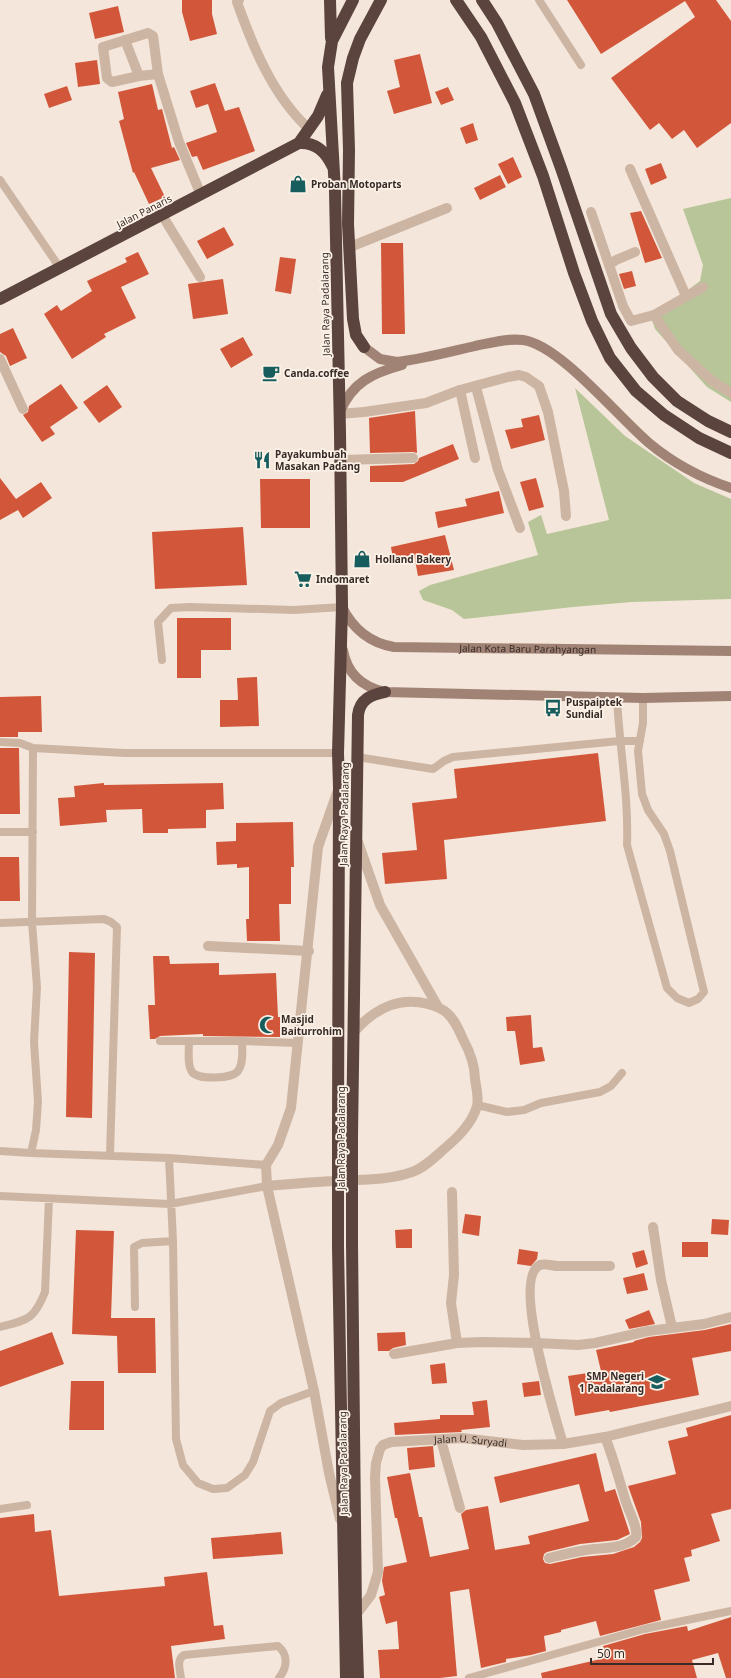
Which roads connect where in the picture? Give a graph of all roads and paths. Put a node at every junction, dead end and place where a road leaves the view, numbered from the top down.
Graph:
1 (239, 0) edge
2 (330, 0) edge
3 (353, 0) edge
4 (381, 0) edge
5 (456, 0) edge
6 (482, 0) edge
7 (539, 0) edge
8 (126, 40) junction
9 (332, 41) junction
10 (581, 65) dead end
11 (158, 74) junction
12 (138, 76) junction
13 (328, 91) junction
14 (309, 129) junction
15 (299, 143) junction
16 (630, 169) dead end
17 (334, 172) junction
18 (0, 180) edge
19 (201, 195) junction
20 (447, 208) dead end
21 (591, 212) dead end
22 (162, 215) junction
23 (350, 246) junction
24 (635, 252) dead end
25 (609, 265) junction
26 (60, 268) junction
27 (200, 278) dead end
28 (703, 287) dead end
29 (2, 296) edge
30 (686, 296) junction
31 (654, 315) junction
32 (364, 347) joint
33 (454, 350) junction
34 (0, 359) edge
35 (476, 387) junction
36 (460, 390) junction
37 (731, 393) edge
38 (23, 410) dead end
39 (339, 414) junction
40 (731, 432) edge
41 (731, 452) edge
42 (413, 458) dead end
43 (475, 458) dead end
44 (340, 460) junction
45 (731, 488) edge
46 (566, 516) dead end
47 (520, 528) dead end
48 (342, 607) junction
49 (342, 638) junction
50 (731, 650) edge
51 (162, 660) dead end
52 (386, 692) junction
53 (731, 696) edge
54 (617, 697) junction
55 (643, 698) junction
56 (619, 741) junction
57 (640, 741) junction
58 (0, 742) edge
59 (33, 748) junction
60 (338, 753) junction
61 (357, 757) junction
62 (339, 787) junction
63 (0, 832) edge
64 (33, 832) junction
65 (356, 836) junction
66 (32, 922) junction
67 (0, 923) edge
68 (208, 946) dead end
69 (308, 951) junction
70 (438, 1006) junction
71 (354, 1032) junction
72 (242, 1040) junction
73 (160, 1041) dead end
74 (189, 1042) junction
75 (298, 1043) junction
76 (622, 1073) dead end
77 (477, 1106) junction
78 (0, 1151) edge
79 (31, 1153) junction
80 (110, 1155) junction
81 (169, 1158) junction
82 (266, 1165) junction
83 (267, 1186) junction
84 (452, 1192) dead end
85 (0, 1196) edge
86 (49, 1199) junction
87 (170, 1204) junction
88 (653, 1227) dead end
89 (173, 1241) junction
90 (610, 1266) dead end
91 (135, 1307) dead end
92 (731, 1317) edge
93 (0, 1327) edge
94 (672, 1327) junction
95 (456, 1343) junction
96 (536, 1343) junction
97 (394, 1354) dead end
98 (314, 1391) junction
99 (731, 1406) edge
100 (605, 1437) junction
101 (441, 1440) junction
102 (564, 1444) junction
103 (27, 1505) dead end
104 (460, 1508) dead end
105 (0, 1509) edge
106 (342, 1531) junction
107 (549, 1558) dead end
108 (731, 1611) edge
109 (356, 1615) junction
110 (181, 1678) edge
111 (279, 1678) edge
112 (346, 1678) edge
113 (358, 1678) edge
114 (469, 1678) edge

1 - 14 street
2 - 9 highway
3 - 9 highway, Jalan Raya Padalarang
4 - 23 highway
5 - 41 highway
6 - 40 highway
7 - 10 lane
8 - 11 street
8 - 12 street
8 - 12 street
9 - 13 highway, Jalan Raya Padalarang
11 - 12 street
11 - 19 street
13 - 14 highway, Jalan Panaris
13 - 17 highway, Jalan Raya Padalarang
14 - 15 highway, Jalan Panaris
15 - 17 highway
15 - 19 highway, Jalan Panaris
16 - 30 street
17 - 39 highway, Jalan Raya Padalarang
18 - 26 lane
19 - 22 highway, Jalan Panaris
20 - 23 street
21 - 25 street
22 - 26 highway, Jalan Panaris
22 - 27 street
23 - 32 highway
24 - 25 street
25 - 31 street
26 - 29 highway, Jalan Panaris
28 - 30 street
30 - 31 street
31 - 37 street
32 - 33 main road
33 - 39 main road
33 - 45 main road
34 - 38 street
35 - 36 street
35 - 46 street
35 - 47 street
36 - 39 street
36 - 43 street
39 - 44 highway, Jalan Raya Padalarang
42 - 44 street
44 - 48 highway, Jalan Raya Padalarang
48 - 49 highway, Jalan Raya Padalarang
48 - 50 main road, Jalan Kota Baru Parahyangan
48 - 51 lane
49 - 52 main road, Jalan Raya Padalarang
49 - 60 highway, Jalan Raya Padalarang
52 - 54 main road
52 - 61 highway, Jalan Raya Padalarang
53 - 55 main road
54 - 55 main road
54 - 56 lane
55 - 57 lane
56 - 57 lane
56 - 57 lane
56 - 61 lane
58 - 59 lane
59 - 60 lane
59 - 64 lane
60 - 62 highway, Jalan Raya Padalarang
61 - 65 highway, Jalan Raya Padalarang
62 - 69 street
62 - 106 highway, Jalan Raya Padalarang, bridge
63 - 64 lane
64 - 66 lane
65 - 70 street
65 - 71 highway, Jalan Raya Padalarang
66 - 67 lane
66 - 79 lane
66 - 80 lane
68 - 69 street
69 - 75 street
70 - 71 street
70 - 77 street
71 - 109 highway, Jalan Raya Padalarang, bridge
72 - 74 lane
72 - 74 lane
72 - 75 lane
73 - 74 lane
75 - 82 street
76 - 77 lane
77 - 83 street
78 - 79 lane
79 - 80 lane
80 - 81 lane
81 - 82 lane
81 - 87 lane
82 - 83 street
83 - 87 lane
83 - 98 street
84 - 95 street
85 - 86 lane
86 - 87 lane
86 - 93 lane
87 - 89 lane
88 - 94 street
89 - 91 lane
89 - 98 lane
90 - 96 street
92 - 94 street
94 - 96 street
95 - 96 street
95 - 97 street
96 - 102 street
98 - 106 street
99 - 100 street, Jalan U. Suryadi
100 - 102 street, Jalan U. Suryadi
100 - 107 street
101 - 102 street, Jalan U. Suryadi
101 - 104 street
101 - 109 street, Jalan U. Suryadi
103 - 105 lane
106 - 112 highway, Jalan Raya Padalarang
108 - 114 lane
109 - 113 highway, Jalan Raya Padalarang
110 - 111 lane

